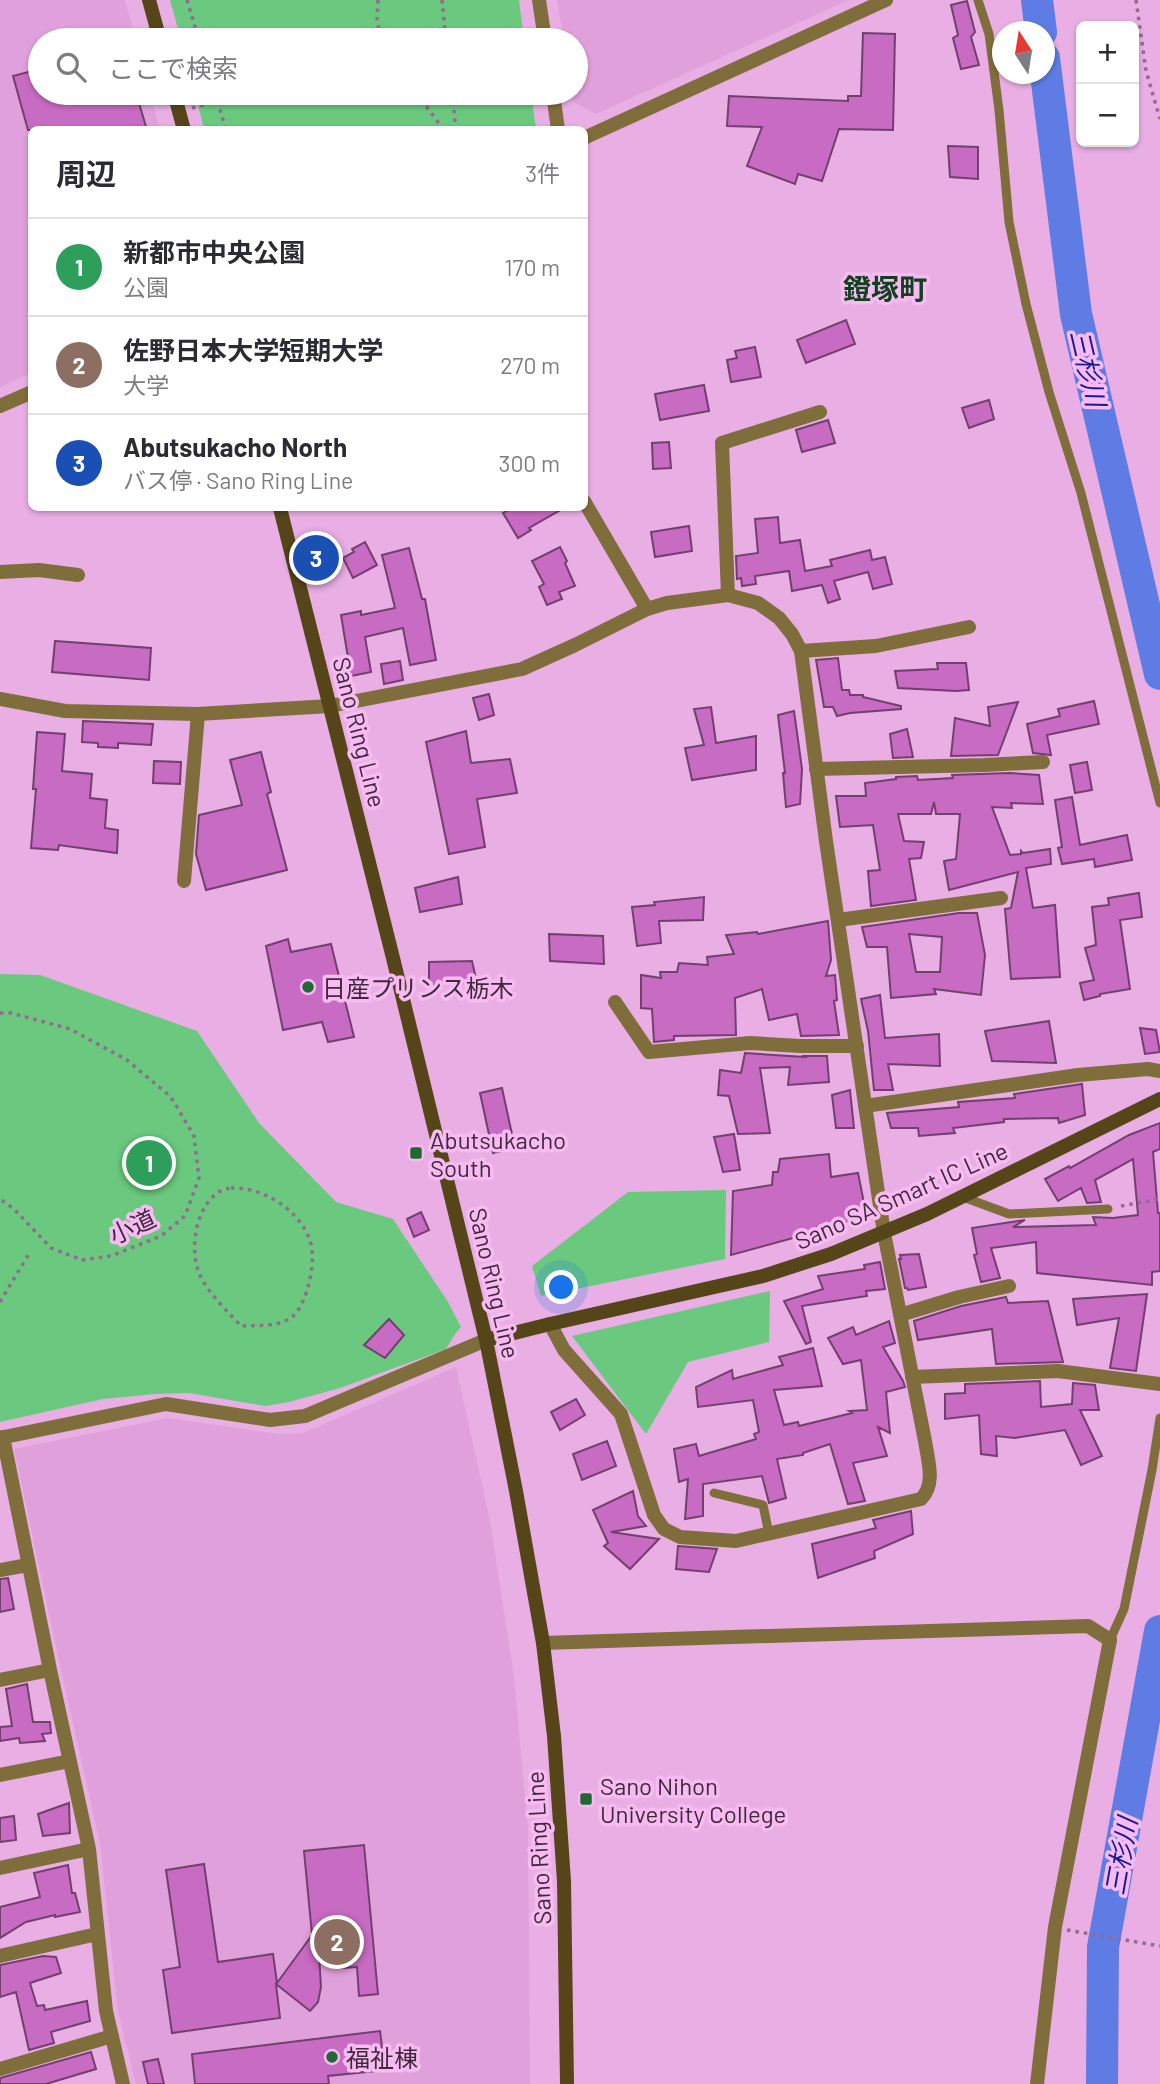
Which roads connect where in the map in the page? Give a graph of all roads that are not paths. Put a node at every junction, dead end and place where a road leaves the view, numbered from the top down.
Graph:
1 (149, 0) edge
2 (539, 0) edge
3 (886, 0) edge
4 (978, 0) edge
5 (157, 28) edge
6 (543, 28) edge
7 (178, 105) edge
8 (555, 105) edge
9 (183, 126) edge
10 (557, 126) edge
11 (588, 136) edge
12 (28, 393) edge
13 (0, 406) edge
14 (820, 412) dead end
15 (588, 508) edge
16 (281, 511) edge
17 (0, 572) edge
18 (78, 575) dead end
19 (728, 595) junction
20 (647, 609) junction
21 (969, 627) dead end
22 (801, 651) junction
23 (0, 699) edge
24 (330, 706) junction
25 (198, 714) junction
26 (1043, 762) dead end
27 (816, 769) junction
28 (1160, 803) edge
29 (184, 881) dead end
30 (1001, 898) dead end
31 (838, 920) junction
32 (615, 1002) dead end
33 (857, 1046) junction
34 (1160, 1071) edge
35 (1160, 1099) edge
36 (865, 1106) junction
37 (963, 1197) junction
38 (1108, 1209) road end
39 (884, 1233) junction
40 (1009, 1286) dead end
41 (900, 1315) junction
42 (550, 1324) junction
43 (486, 1340) junction
44 (912, 1377) junction
45 (1160, 1384) edge
46 (1160, 1418) edge
47 (1, 1438) edge
48 (714, 1493) dead end
49 (769, 1534) junction
50 (28, 1565) junction
51 (0, 1570) edge
52 (1110, 1640) junction
53 (542, 1643) junction
54 (50, 1670) junction
55 (0, 1680) edge
56 (70, 1761) junction
57 (0, 1775) edge
58 (89, 1849) junction
59 (0, 1868) edge
60 (97, 1934) junction
61 (0, 1956) edge
62 (112, 2036) junction
63 (0, 2069) edge
64 (123, 2084) edge
65 (567, 2084) edge
66 (1037, 2084) edge

1 - 5 main road
2 - 6 street
3 - 11 street
4 - 28 lane
7 - 9 main road
8 - 10 street
12 - 13 street
14 - 19 street
15 - 20 street
16 - 24 main road, Sano Ring Line
17 - 18 street
19 - 20 street
19 - 22 street
20 - 24 street
21 - 22 street
22 - 27 street
23 - 25 street
24 - 25 street
24 - 43 main road, Sano Ring Line
25 - 29 street
26 - 27 street
27 - 31 street
30 - 31 street
31 - 33 street
32 - 33 street
33 - 36 street
34 - 36 street
35 - 37 main road, Sano SA Smart IC Line
36 - 39 street
37 - 38 lane
37 - 39 main road, Sano SA Smart IC Line
39 - 41 street
39 - 42 main road, Sano SA Smart IC Line
40 - 41 street
41 - 44 street
42 - 43 main road, Sano SA Smart IC Line
42 - 49 street
43 - 47 street
43 - 53 main road, Sano Ring Line
44 - 45 street
44 - 49 street
46 - 52 lane
47 - 50 street
48 - 49 lane
50 - 51 street
50 - 54 street
52 - 53 street
52 - 66 street
53 - 65 main road, Sano Ring Line
54 - 55 street
54 - 56 street
56 - 57 street
56 - 58 street
58 - 59 street
58 - 60 street
60 - 61 street
60 - 62 street
62 - 63 street
62 - 64 street

